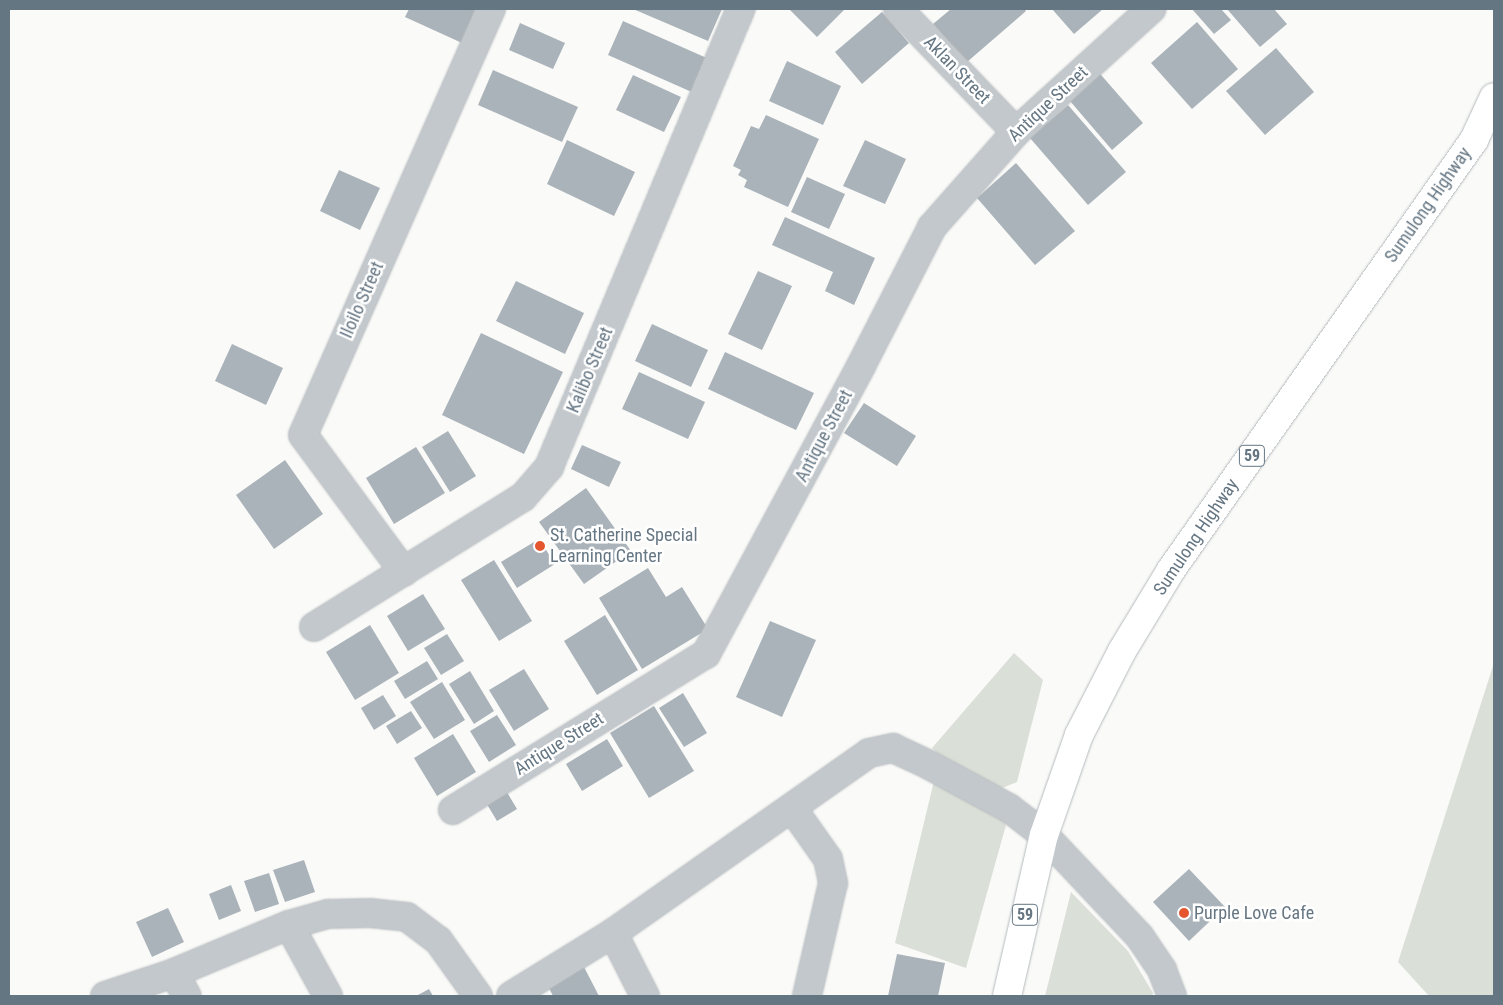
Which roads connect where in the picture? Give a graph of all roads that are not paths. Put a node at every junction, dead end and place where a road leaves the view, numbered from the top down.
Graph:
1 (491, 9) edge
2 (741, 9) edge
3 (898, 9) edge
4 (1151, 9) edge
5 (1494, 97) edge
6 (1016, 132) junction
7 (404, 572) junction
8 (314, 627) dead end
9 (792, 808) junction
10 (453, 810) dead end
11 (1044, 835) junction
12 (289, 925) junction
13 (613, 933) junction
14 (181, 985) edge
15 (105, 996) edge
16 (328, 996) edge
17 (478, 996) edge
18 (511, 996) edge
19 (645, 996) edge
20 (807, 996) edge
21 (1006, 996) edge
22 (1172, 996) edge

1 - 7 street, Iloilo Street
2 - 7 street, Kalibo Street
3 - 6 street, Aklan Street
4 - 6 street, Antique Street
5 - 11 main road, Sumulong Highway / 59
6 - 10 street, Antique Street
7 - 8 street, Kalibo Street
9 - 11 street
9 - 13 street
9 - 20 street
11 - 21 main road, Sumulong Highway / 59
11 - 22 street
12 - 14 street
12 - 16 street
12 - 17 street
13 - 18 street
13 - 19 street
14 - 15 street

